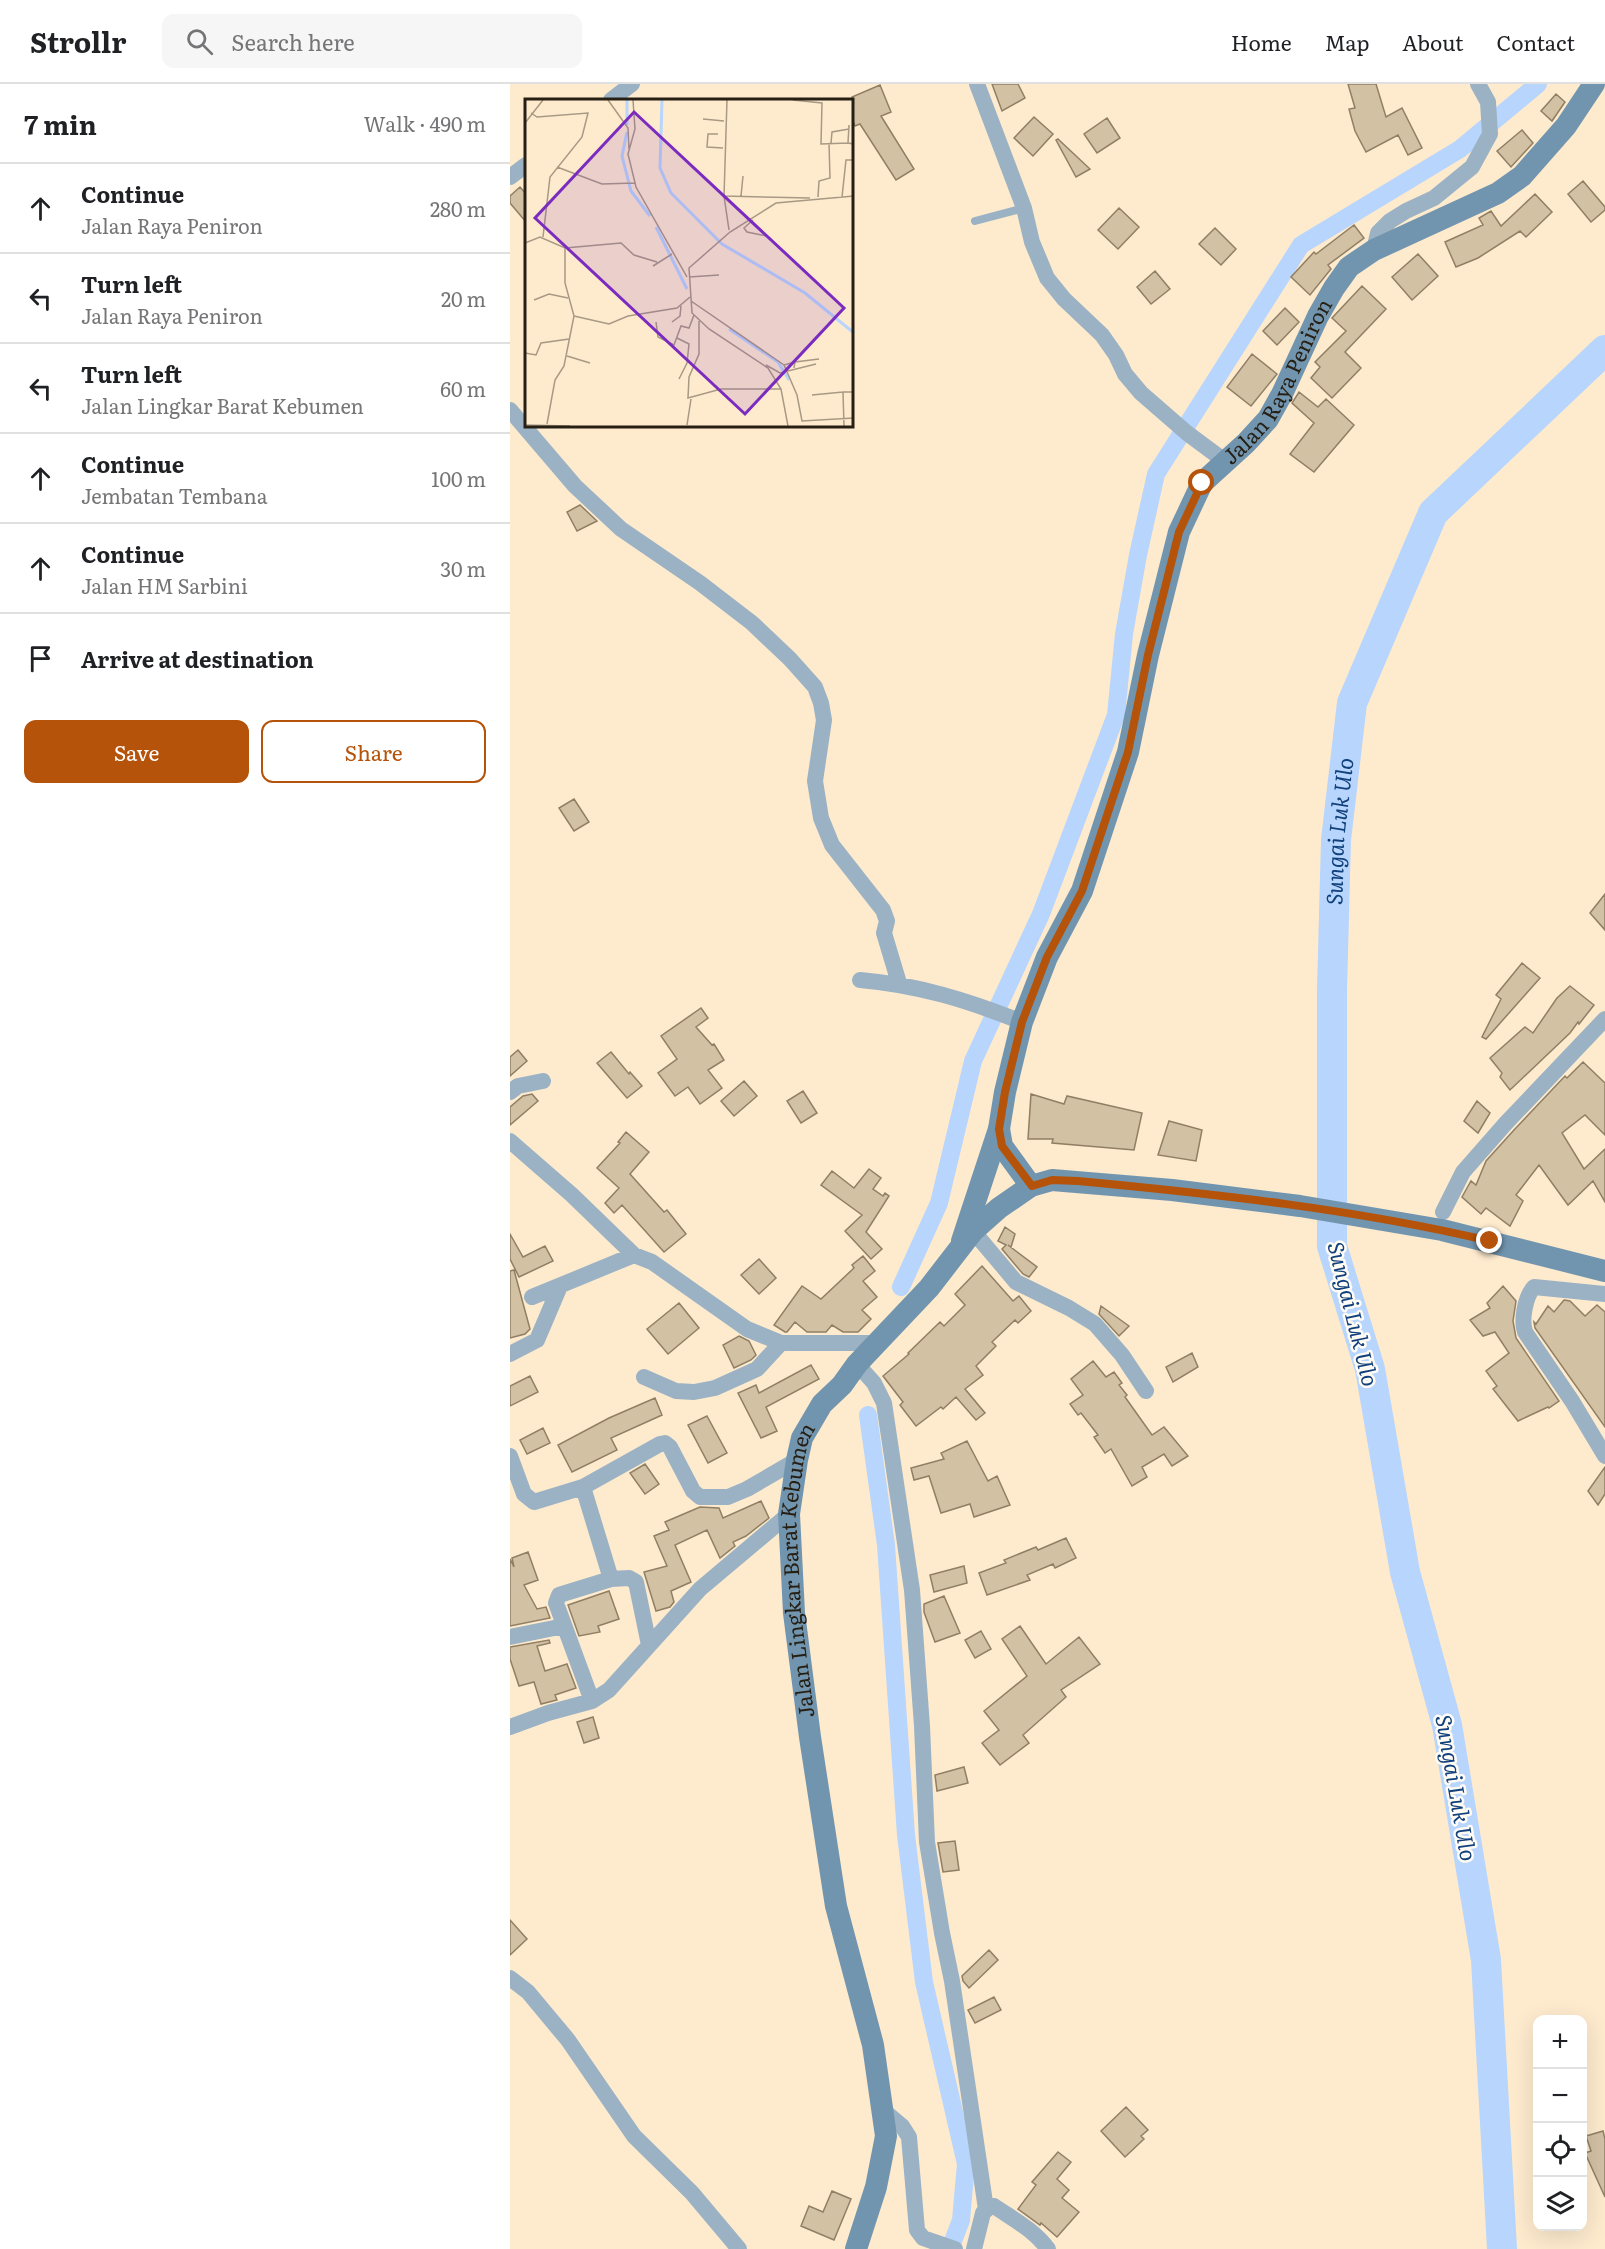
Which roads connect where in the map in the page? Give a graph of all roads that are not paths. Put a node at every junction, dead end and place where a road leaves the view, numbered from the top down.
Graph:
1 (632, 84) edge
2 (977, 84) edge
3 (1478, 84) edge
4 (1594, 84) edge
5 (612, 99) edge
6 (525, 166) edge
7 (510, 177) edge
8 (1024, 207) junction
9 (975, 220) dead end
10 (1374, 250) junction
11 (510, 410) edge
12 (525, 428) edge
13 (525, 428) edge
14 (1226, 462) junction
15 (860, 980) dead end
16 (899, 983) junction
17 (1605, 1019) edge
18 (1022, 1022) junction
19 (543, 1081) dead end
20 (510, 1092) edge
21 (999, 1129) junction
22 (510, 1141) edge
23 (1032, 1186) junction
24 (1443, 1212) dead end
25 (973, 1232) junction
26 (957, 1254) junction
27 (634, 1255) junction
28 (1605, 1271) edge
29 (560, 1286) junction
30 (1605, 1294) edge
31 (532, 1297) dead end
32 (781, 1343) junction
33 (877, 1343) junction
34 (510, 1354) edge
35 (857, 1364) junction
36 (644, 1377) dead end
37 (1146, 1392) dead end
38 (510, 1456) edge
39 (1605, 1456) edge
40 (797, 1460) junction
41 (582, 1487) junction
42 (789, 1514) junction
43 (610, 1579) junction
44 (564, 1626) junction
45 (510, 1637) edge
46 (649, 1645) junction
47 (592, 1701) junction
48 (510, 1727) edge
49 (510, 1978) edge
50 (883, 2110) junction
51 (986, 2209) junction
52 (739, 2249) edge
53 (856, 2249) edge
54 (955, 2249) edge
55 (974, 2249) edge
56 (1048, 2249) edge

1 - 5 street
2 - 8 street
3 - 10 street
4 - 10 main road, Jalan Raya Peniron
6 - 7 street
8 - 9 lane
8 - 14 street
10 - 14 main road, Jalan Raya Peniron
11 - 12 street
13 - 16 street
14 - 18 main road, Jalan Raya Peniron
15 - 16 street
16 - 18 street
17 - 24 street
18 - 21 main road, Jalan Raya Peniron
19 - 20 street
21 - 23 main road
21 - 26 main road, Jalan Raya Peniron
22 - 27 street
23 - 25 main road, Jalan Lingkar Barat Kebumen
23 - 28 main road, Jalan Lingkar Barat Kebumen
25 - 26 main road, Jalan Lingkar Barat Kebumen
25 - 37 street
26 - 33 main road, Jalan Lingkar Barat Kebumen
27 - 29 street
27 - 32 street
29 - 31 street
29 - 34 street
30 - 39 street
32 - 33 street
32 - 36 street
33 - 35 main road, Jalan Lingkar Barat Kebumen
35 - 40 main road, Jalan Lingkar Barat Kebumen
35 - 51 street
38 - 41 street
40 - 41 street
40 - 42 main road, Jalan Lingkar Barat Kebumen
41 - 43 street
42 - 46 street
42 - 50 main road, Jalan Lingkar Barat Kebumen
43 - 44 street
43 - 46 street
44 - 45 street
44 - 47 street
46 - 47 street
47 - 48 street
49 - 52 street
50 - 53 main road, Jalan Lingkar Barat Kebumen
50 - 54 street
51 - 55 street
51 - 56 street

